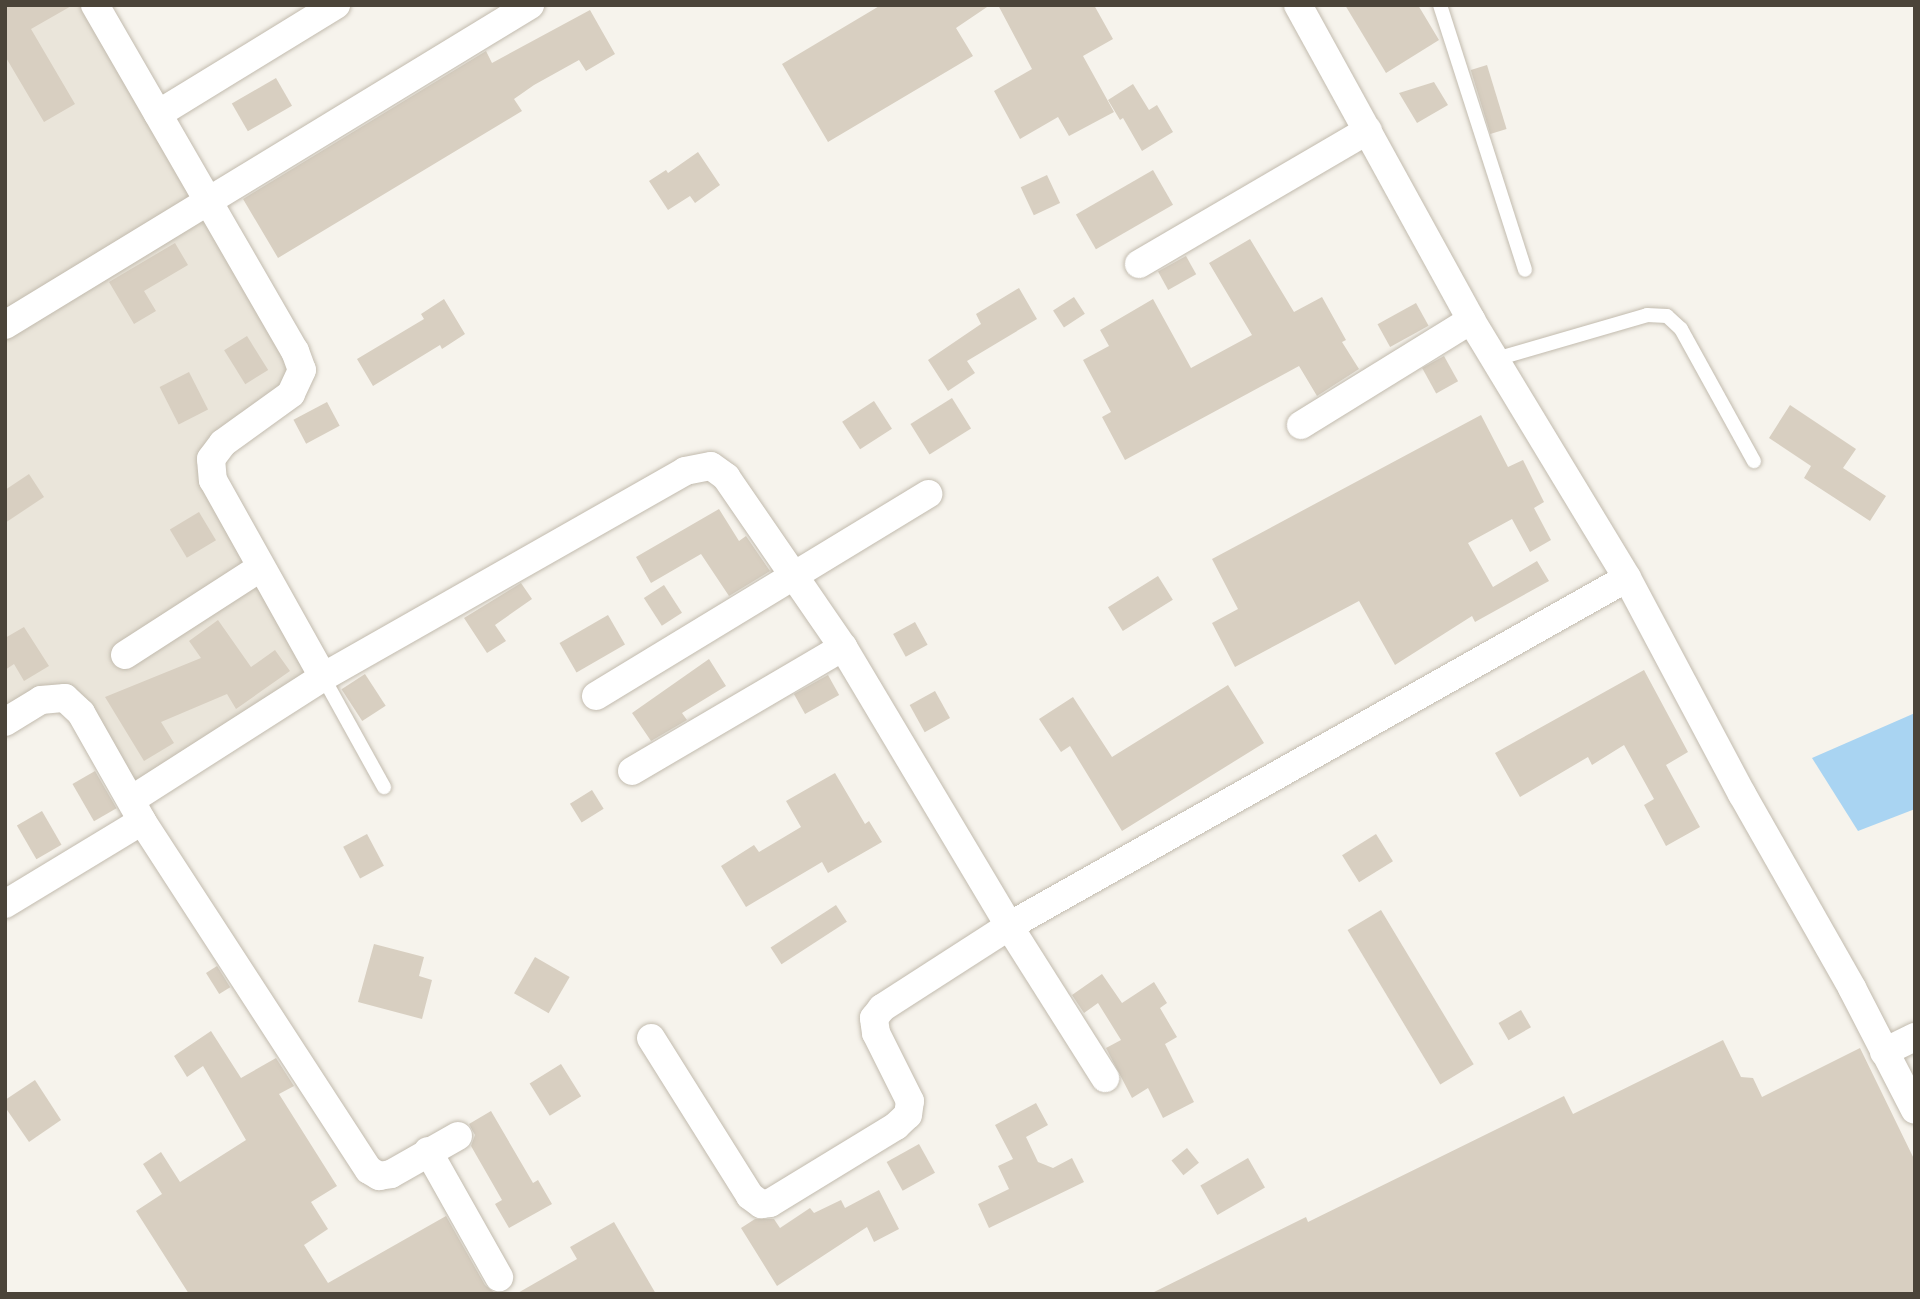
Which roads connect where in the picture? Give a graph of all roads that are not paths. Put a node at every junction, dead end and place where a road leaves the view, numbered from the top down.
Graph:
1 (95, 5) edge
2 (336, 5) edge
3 (530, 5) edge
4 (1298, 5) edge
5 (1440, 5) edge
6 (158, 114) junction
7 (1368, 130) junction
8 (208, 199) junction
9 (1139, 264) dead end
10 (1525, 270) dead end
11 (1471, 320) junction
12 (5, 325) edge
13 (1496, 359) junction
14 (1301, 425) dead end
15 (1755, 461) dead end
16 (929, 494) dead end
17 (260, 568) junction
18 (794, 574) junction
19 (1627, 578) junction
20 (843, 647) junction
21 (125, 654) dead end
22 (323, 677) junction
23 (596, 696) dead end
24 (5, 722) edge
25 (632, 771) dead end
26 (384, 787) dead end
27 (137, 810) junction
28 (5, 904) edge
29 (1009, 926) junction
30 (1915, 1037) edge
31 (651, 1038) dead end
32 (1884, 1052) junction
33 (1105, 1078) dead end
34 (1915, 1110) edge
35 (458, 1136) dead end
36 (428, 1151) junction
37 (499, 1277) dead end

1 - 6 street
2 - 6 street
3 - 8 street
4 - 7 street
5 - 10 lane
6 - 8 street
7 - 9 street
7 - 11 street
8 - 12 street
8 - 17 street
11 - 13 street
11 - 14 street
13 - 15 lane
13 - 19 street
16 - 18 street
17 - 21 street
17 - 22 street
18 - 20 street
18 - 22 street
18 - 23 street
19 - 29 street
19 - 32 street
20 - 25 street
20 - 29 street
22 - 26 lane
22 - 27 street
24 - 27 street
27 - 28 street
27 - 36 street
29 - 31 street
29 - 33 street
30 - 32 street
32 - 34 street
35 - 36 street
36 - 37 street

